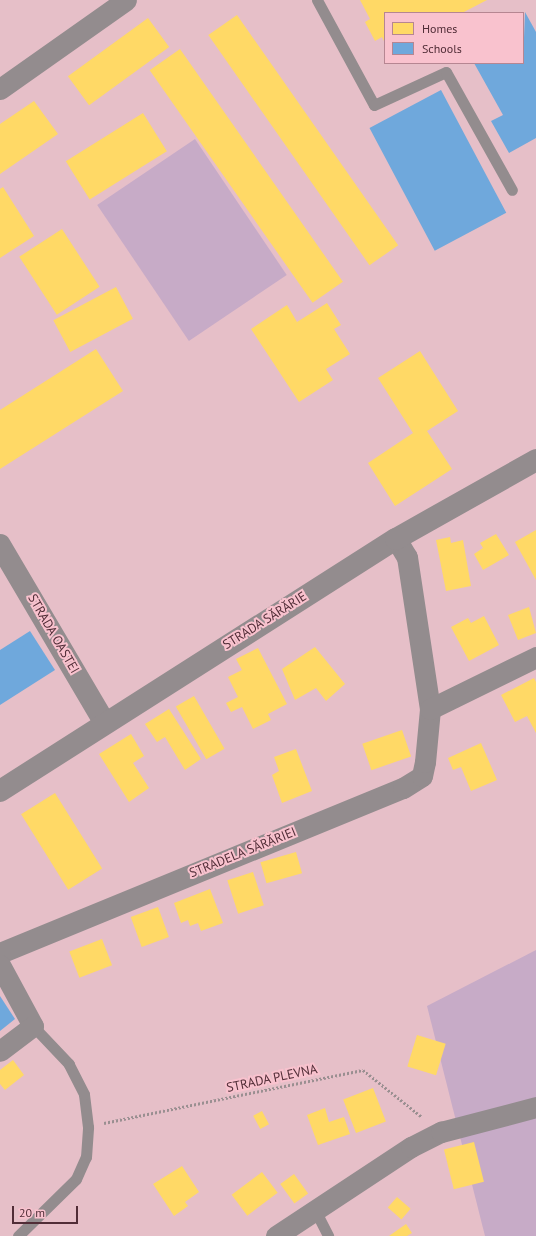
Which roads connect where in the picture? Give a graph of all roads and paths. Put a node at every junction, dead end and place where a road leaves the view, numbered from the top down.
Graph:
1 (126, 0) edge
2 (317, 0) edge
3 (0, 89) edge
4 (512, 190) dead end
5 (536, 460) edge
6 (396, 539) junction
7 (0, 545) edge
8 (536, 657) edge
9 (430, 709) junction
10 (105, 723) junction
11 (0, 791) edge
12 (0, 953) edge
13 (0, 965) edge
14 (33, 1026) junction
15 (0, 1051) edge
16 (536, 1107) edge
17 (88, 1126) junction
18 (441, 1132) junction
19 (315, 1210) junction
20 (18, 1236) edge
21 (276, 1236) edge
22 (328, 1236) edge

1 - 3 street
2 - 4 lane
5 - 6 street, STRADA SĂRĂRIE
6 - 9 street, STRADELA SĂRĂRIEI
6 - 10 street, STRADA SĂRĂRIE
7 - 10 street, STRADA OASTEI
8 - 9 street
9 - 12 street, STRADELA SĂRĂRIEI
10 - 11 street, STRADA SĂRĂRIE
13 - 14 street
14 - 15 street
14 - 17 lane
16 - 18 street
17 - 18 path, STRADA PLEVNA
17 - 20 lane
18 - 19 street
19 - 21 street
19 - 22 lane

